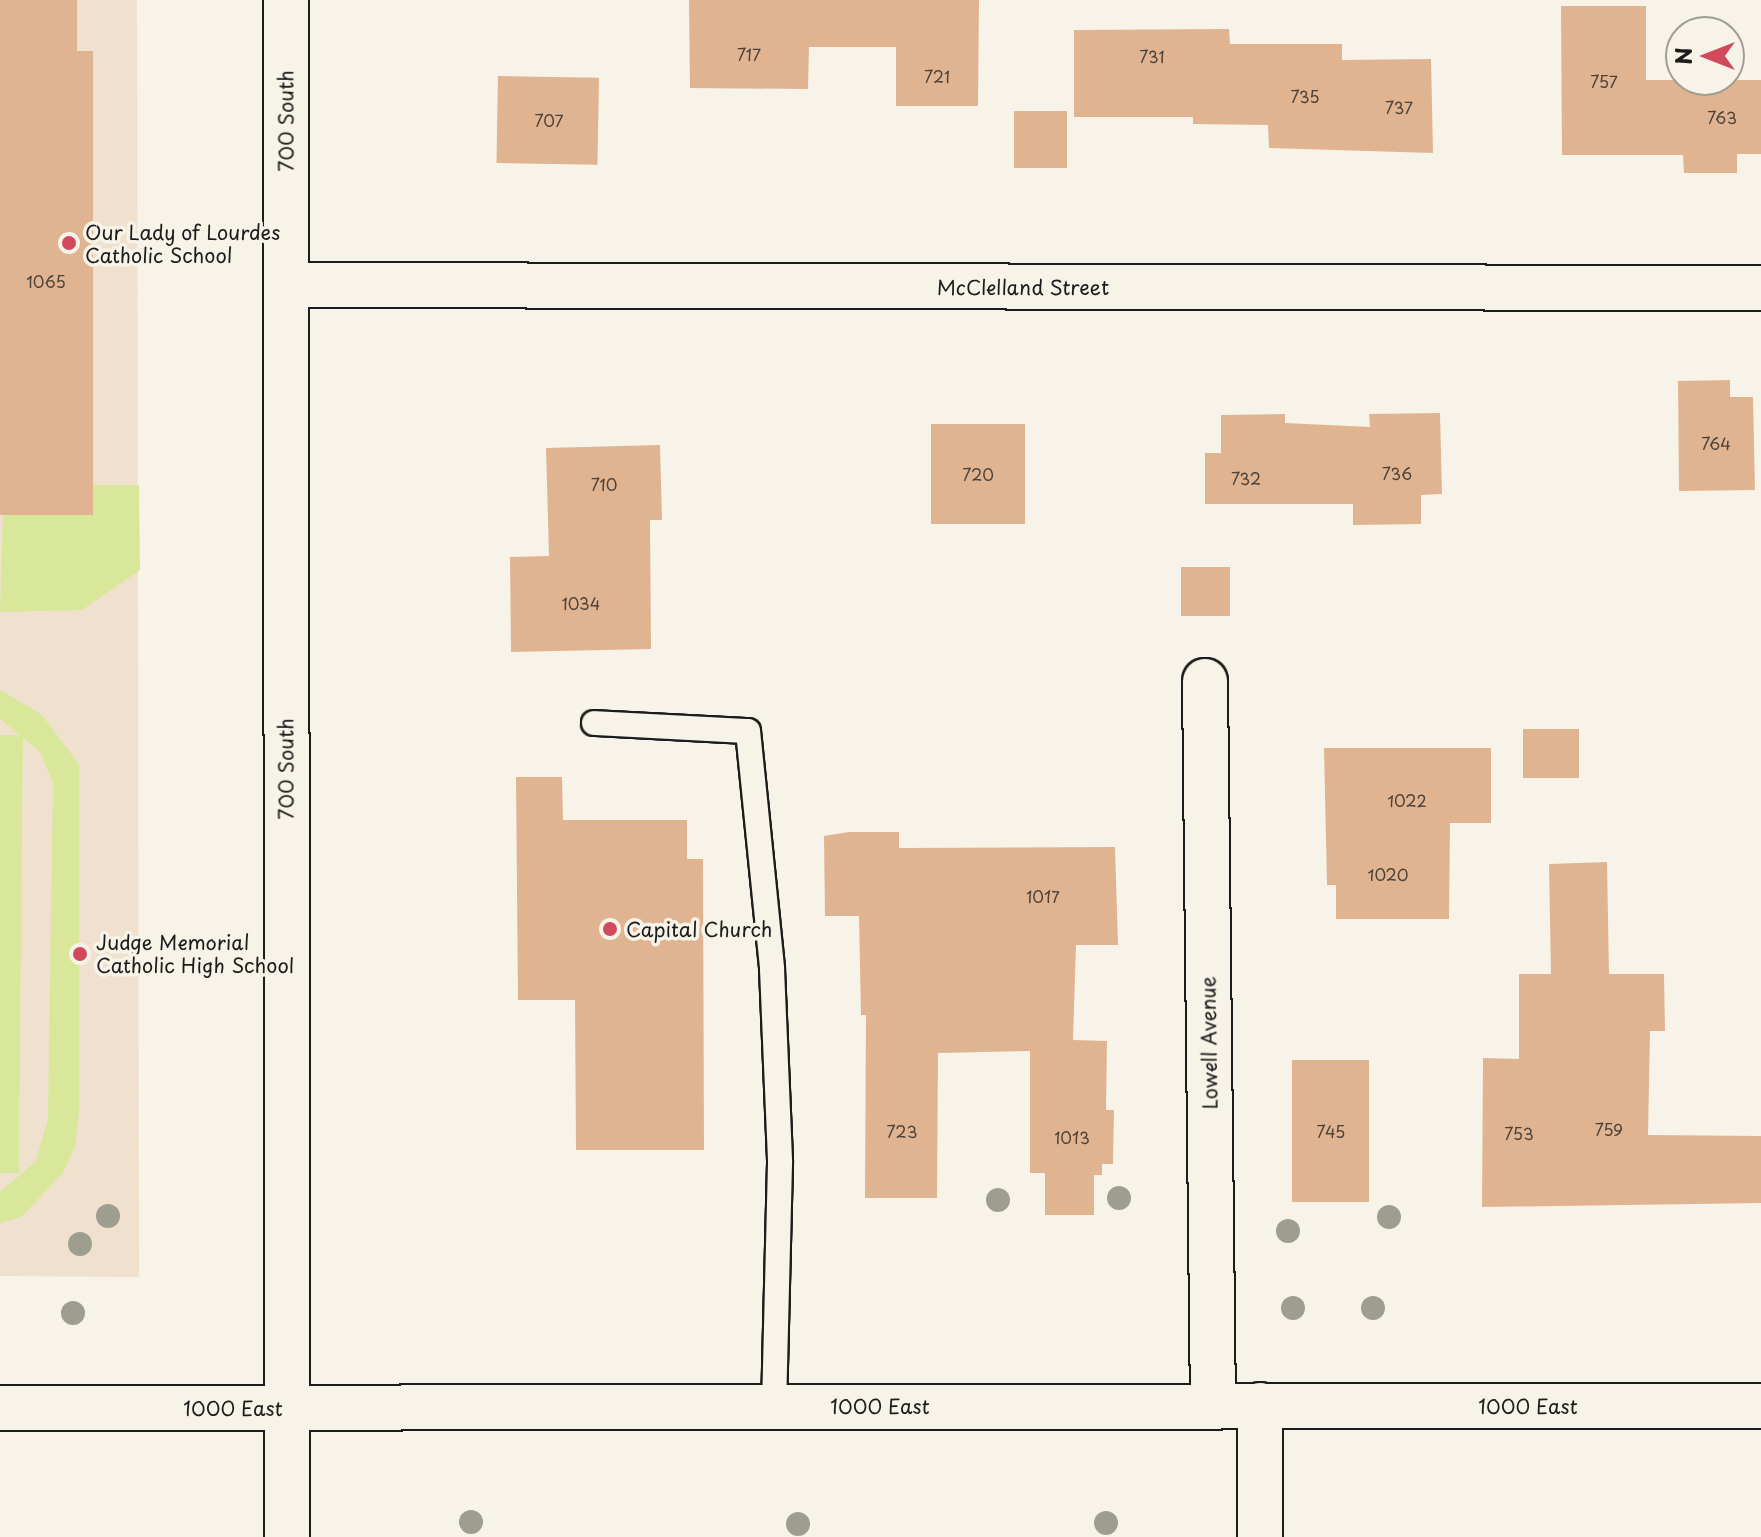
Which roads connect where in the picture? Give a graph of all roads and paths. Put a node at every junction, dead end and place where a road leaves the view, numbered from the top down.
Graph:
1 (286, 0) edge
2 (286, 285) junction
3 (1761, 288) edge
4 (1205, 681) dead end
5 (594, 723) dead end
6 (1213, 1405) junction
7 (1260, 1405) junction
8 (774, 1406) junction
9 (1761, 1406) edge
10 (0, 1408) edge
11 (287, 1408) junction
12 (287, 1537) edge
13 (1260, 1537) edge

1 - 2 street, 700 South
2 - 3 street, McClelland Street
2 - 11 street, 700 South
4 - 6 street, Lowell Avenue
5 - 8 lane
6 - 7 street, 1000 East
6 - 8 street, 1000 East
7 - 9 street, 1000 East
7 - 13 street
8 - 11 street, 1000 East
10 - 11 street, 1000 East
11 - 12 street, 700 South

